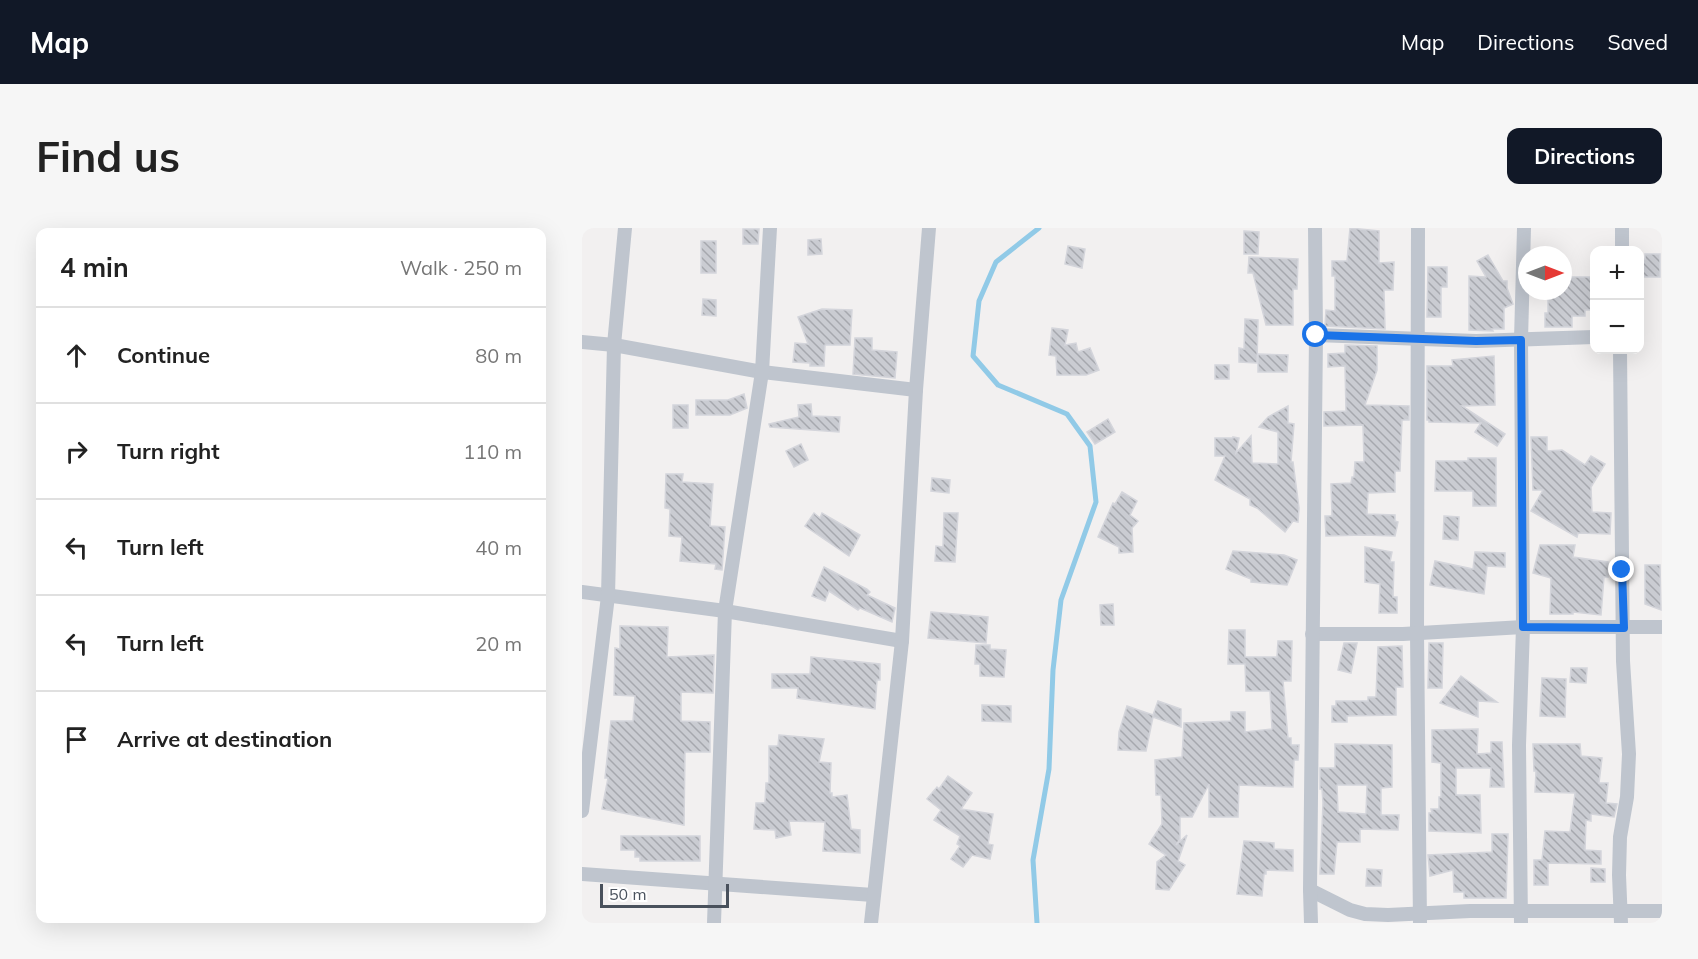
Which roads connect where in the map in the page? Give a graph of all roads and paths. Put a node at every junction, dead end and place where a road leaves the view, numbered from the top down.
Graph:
1 (625, 228) edge
2 (770, 228) edge
3 (929, 228) edge
4 (1316, 228) edge
5 (1418, 228) edge
6 (1524, 228) edge
7 (1622, 228) edge
8 (1622, 246) edge
9 (1316, 335) junction
10 (1590, 337) edge
11 (1418, 339) junction
12 (1521, 340) junction
13 (582, 342) edge
14 (614, 345) junction
15 (1620, 354) edge
16 (762, 372) junction
17 (916, 390) junction
18 (582, 592) edge
19 (608, 596) junction
20 (725, 611) junction
21 (1523, 627) junction
22 (1662, 627) edge
23 (1624, 628) junction
24 (1417, 633) junction
25 (1312, 634) junction
26 (902, 640) junction
27 (582, 811) edge
28 (582, 874) edge
29 (717, 884) junction
30 (1310, 890) junction
31 (873, 895) junction
32 (1662, 911) edge
33 (1521, 917) edge
34 (1621, 917) edge
35 (1420, 918) edge
36 (714, 923) edge
37 (871, 923) edge
38 (1311, 923) edge

1 - 14 street
2 - 16 street
3 - 17 street
4 - 9 street
5 - 11 street
6 - 12 street
7 - 8 street
9 - 11 street
9 - 25 street
10 - 12 street
11 - 12 street
11 - 24 street
12 - 21 street
13 - 14 street
14 - 16 street
14 - 19 street
15 - 23 street
16 - 17 street
16 - 20 street
17 - 26 street
18 - 19 street
19 - 20 street
19 - 27 street
20 - 26 street
20 - 29 street
21 - 23 street
21 - 24 street
21 - 33 street
22 - 23 street
23 - 34 street
24 - 25 street
24 - 35 street
25 - 30 street
26 - 31 street
28 - 29 street
29 - 31 street
29 - 36 street
30 - 35 street
30 - 38 street
31 - 37 street
32 - 34 street
33 - 34 street
33 - 35 street

